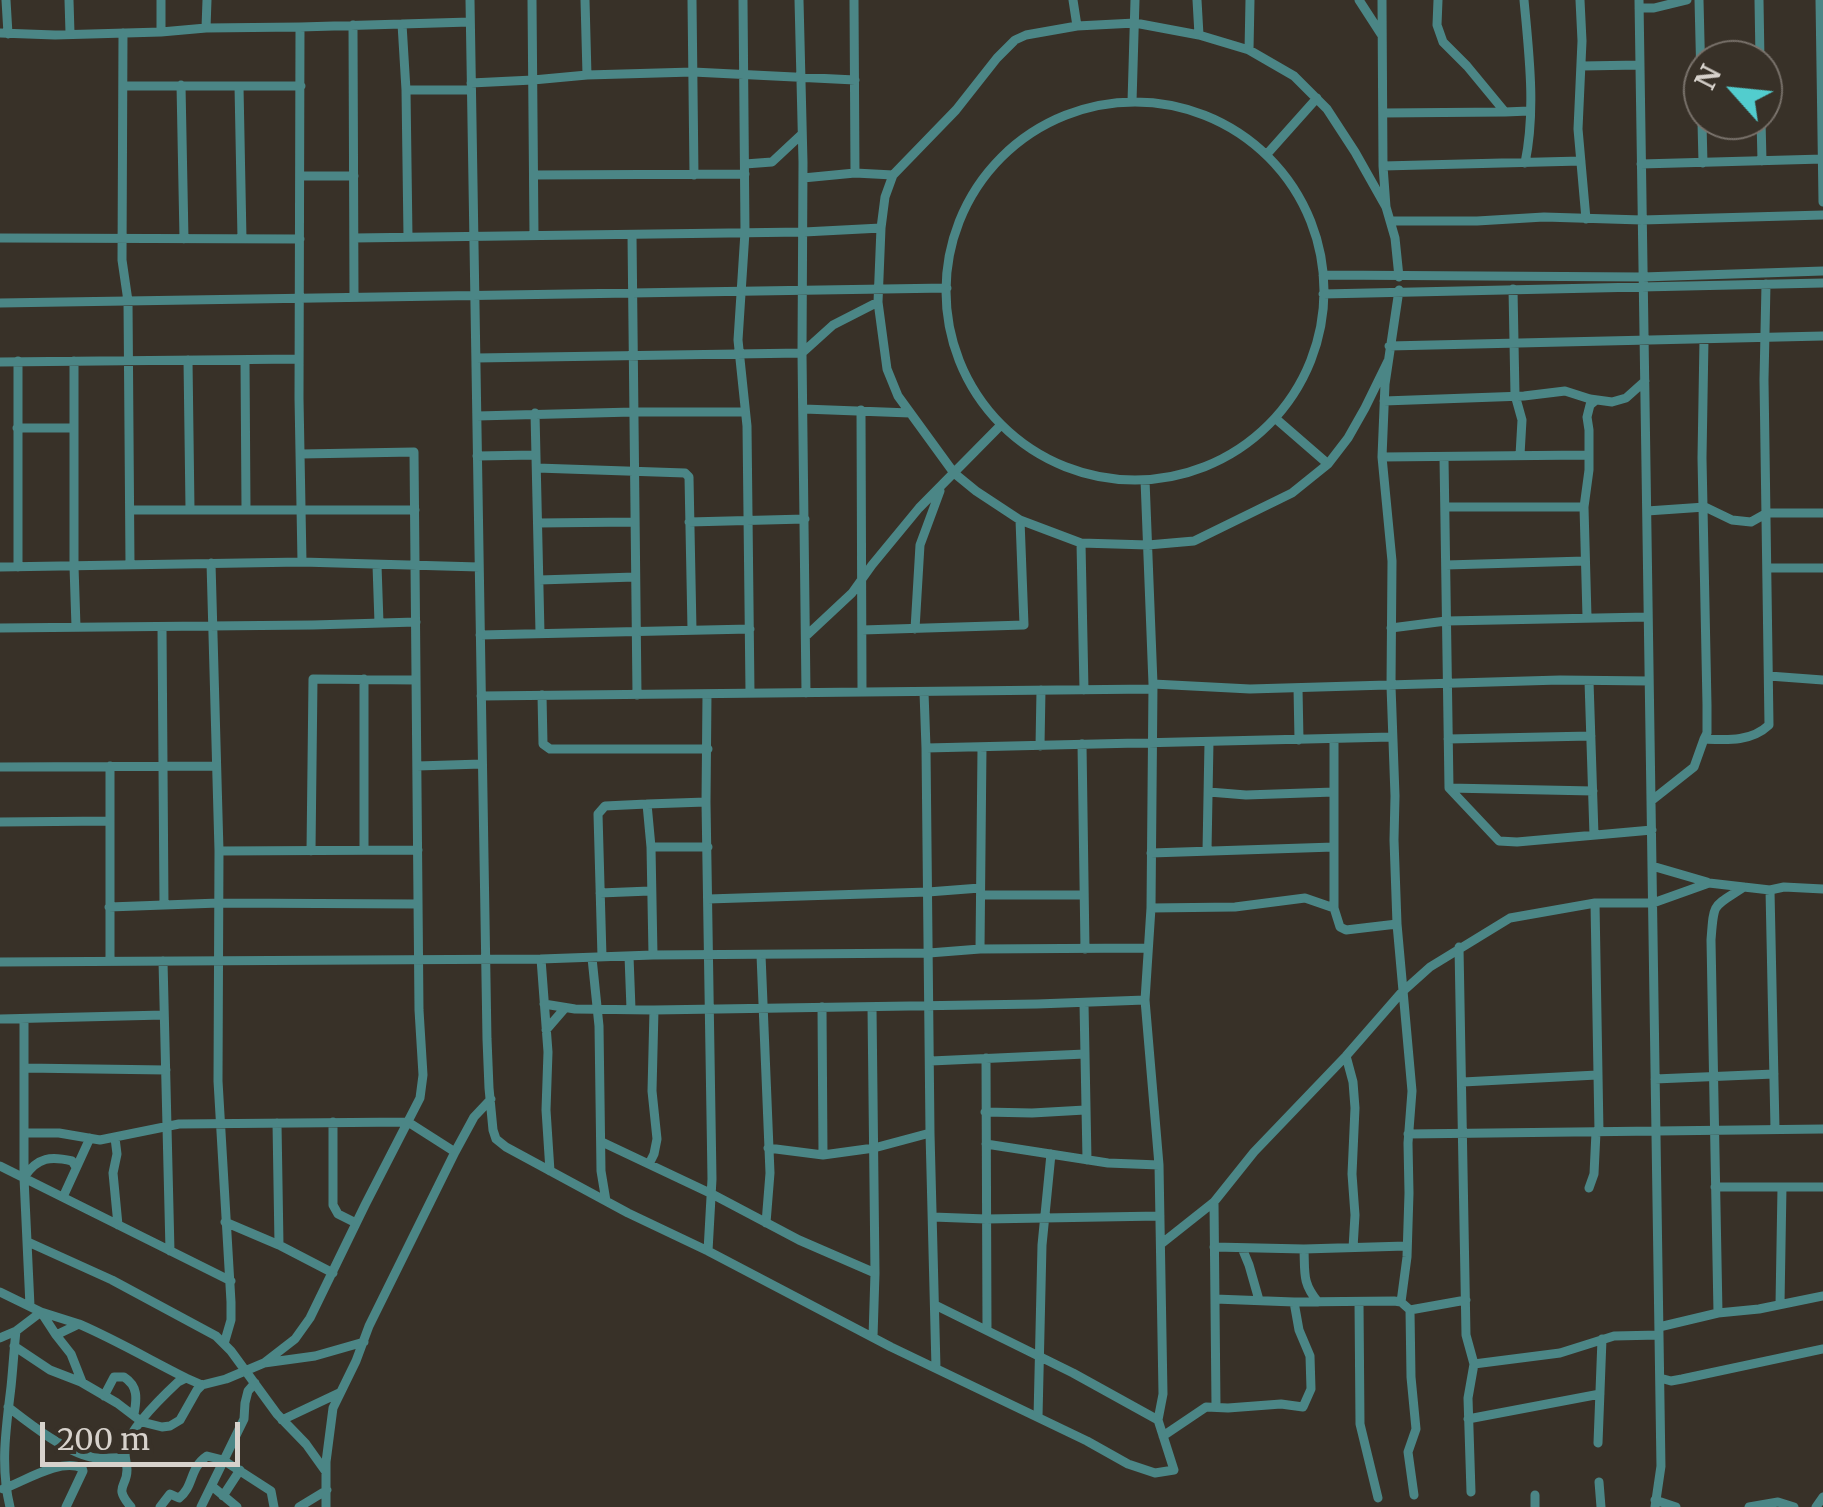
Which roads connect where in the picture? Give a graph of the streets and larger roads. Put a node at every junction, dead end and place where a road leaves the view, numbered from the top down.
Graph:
1 (6, 0) edge
2 (69, 0) edge
3 (160, 0) edge
4 (206, 0) edge
5 (470, 0) edge
6 (532, 0) edge
7 (585, 0) edge
8 (692, 0) edge
9 (743, 0) edge
10 (798, 0) edge
11 (854, 0) edge
12 (1073, 0) edge
13 (1135, 0) edge
14 (1197, 0) edge
15 (1250, 0) edge
16 (1359, 0) edge
17 (1382, 0) edge
18 (1438, 0) edge
19 (1524, 0) edge
20 (1580, 0) edge
21 (1687, 0) edge
22 (1699, 0) edge
23 (1758, 0) edge
24 (1820, 0) edge
25 (1639, 4) edge
26 (470, 22) junction
27 (1135, 23) junction
28 (402, 24) junction
29 (353, 25) junction
30 (1077, 26) junction
31 (300, 27) junction
32 (206, 28) junction
33 (161, 32) junction
34 (70, 33) junction
35 (124, 33) junction
36 (4, 34) edge
37 (1199, 35) junction
38 (1382, 36) junction
39 (1759, 40) edge
40 (1250, 50) junction
41 (1640, 65) junction
42 (1582, 66) junction
43 (693, 72) junction
44 (587, 74) junction
45 (744, 74) junction
46 (800, 77) junction
47 (533, 80) junction
48 (854, 80) junction
49 (181, 85) junction
50 (124, 86) junction
51 (239, 86) junction
52 (301, 86) junction
53 (471, 86) junction
54 (406, 90) junction
55 (1317, 98) junction
56 (1132, 102) junction
57 (1382, 112) junction
58 (1505, 112) junction
59 (1529, 112) junction
60 (802, 134) junction
61 (1761, 140) edge
62 (1267, 154) junction
63 (1822, 160) edge
64 (1581, 161) junction
65 (1762, 161) junction
66 (1703, 162) junction
67 (1525, 163) junction
68 (1642, 164) junction
69 (1383, 166) junction
70 (745, 169) junction
71 (855, 173) junction
72 (694, 174) junction
73 (535, 175) junction
74 (893, 175) junction
75 (301, 176) junction
76 (354, 176) junction
77 (804, 178) junction
78 (1823, 202) edge
79 (1386, 207) junction
80 (1823, 215) edge
81 (1586, 219) junction
82 (1642, 220) junction
83 (1390, 221) junction
84 (881, 228) junction
85 (746, 232) junction
86 (804, 232) junction
87 (534, 235) junction
88 (632, 235) junction
89 (474, 236) junction
90 (0, 238) edge
91 (354, 238) junction
92 (408, 238) junction
93 (123, 239) junction
94 (184, 239) junction
95 (242, 239) junction
96 (300, 239) junction
97 (1823, 272) edge
98 (1323, 275) junction
99 (1399, 277) junction
100 (1643, 283) junction
101 (1823, 283) edge
102 (1766, 284) junction
103 (947, 288) junction
104 (880, 289) junction
105 (804, 290) junction
106 (1399, 290) junction
107 (1512, 290) junction
108 (740, 292) junction
109 (632, 293) junction
110 (1324, 294) junction
111 (474, 295) junction
112 (354, 297) junction
113 (300, 298) junction
114 (128, 301) junction
115 (878, 302) junction
116 (0, 303) edge
117 (1823, 336) edge
118 (1766, 338) junction
119 (1704, 339) junction
120 (1644, 340) junction
121 (1514, 343) junction
122 (1390, 346) junction
123 (739, 352) junction
124 (802, 353) junction
125 (632, 355) junction
126 (476, 358) junction
127 (300, 359) junction
128 (188, 360) junction
129 (245, 360) junction
130 (18, 361) junction
131 (129, 361) junction
132 (1388, 361) junction
133 (0, 362) edge
134 (74, 362) junction
135 (1645, 381) junction
136 (1515, 396) junction
137 (1596, 400) junction
138 (1384, 401) junction
139 (804, 409) junction
140 (861, 410) junction
141 (633, 412) junction
142 (744, 412) junction
143 (536, 413) junction
144 (910, 413) junction
145 (476, 416) junction
146 (1275, 418) junction
147 (1000, 426) junction
148 (17, 428) junction
149 (74, 428) junction
150 (301, 454) junction
151 (536, 455) junction
152 (1588, 455) junction
153 (477, 456) junction
154 (1444, 456) junction
155 (1520, 456) junction
156 (1382, 457) junction
157 (1328, 464) junction
158 (536, 468) junction
159 (634, 470) junction
160 (954, 473) junction
161 (1146, 480) junction
162 (943, 484) junction
163 (1445, 507) junction
164 (1584, 507) junction
165 (1705, 507) junction
166 (190, 509) junction
167 (246, 509) junction
168 (303, 509) junction
169 (130, 510) junction
170 (415, 510) junction
171 (1647, 511) junction
172 (1767, 513) junction
173 (1823, 513) edge
174 (805, 519) junction
175 (748, 520) junction
176 (1020, 520) junction
177 (634, 522) junction
178 (689, 522) junction
179 (538, 524) junction
180 (1081, 543) junction
181 (1148, 545) junction
182 (1585, 561) junction
183 (302, 562) junction
184 (211, 563) junction
185 (130, 565) junction
186 (376, 565) junction
187 (74, 566) junction
188 (415, 566) junction
189 (1446, 566) junction
190 (0, 567) edge
191 (18, 567) junction
192 (479, 567) junction
193 (1767, 568) junction
194 (1823, 568) edge
195 (635, 577) junction
196 (539, 580) junction
197 (860, 584) junction
198 (1648, 617) junction
199 (1587, 618) junction
200 (1446, 621) junction
201 (416, 622) junction
202 (378, 623) junction
203 (212, 626) junction
204 (76, 627) junction
205 (162, 627) junction
206 (0, 628) edge
207 (1391, 628) junction
208 (750, 629) junction
209 (915, 629) junction
210 (692, 630) junction
211 (862, 630) junction
212 (635, 632) junction
213 (540, 633) junction
214 (480, 635) junction
215 (806, 636) junction
216 (1769, 676) junction
217 (364, 680) junction
218 (416, 680) junction
219 (1823, 680) edge
220 (1589, 681) junction
221 (1449, 682) junction
222 (1649, 682) junction
223 (1390, 686) junction
224 (1153, 687) junction
225 (1298, 688) junction
226 (1041, 690) junction
227 (1084, 690) junction
228 (862, 692) junction
229 (924, 692) junction
230 (806, 693) junction
231 (637, 694) junction
232 (707, 694) junction
233 (750, 694) junction
234 (542, 695) junction
235 (481, 696) junction
236 (1591, 736) junction
237 (1392, 737) junction
238 (1334, 739) junction
239 (1448, 739) junction
240 (1704, 739) junction
241 (1299, 740) junction
242 (1208, 742) junction
243 (1152, 743) junction
244 (1082, 744) junction
245 (1040, 746) junction
246 (982, 747) junction
247 (926, 748) junction
248 (708, 749) junction
249 (482, 764) junction
250 (110, 766) junction
251 (163, 766) junction
252 (216, 766) junction
253 (417, 766) junction
254 (0, 767) edge
255 (1449, 788) junction
256 (1593, 791) junction
257 (1208, 792) junction
258 (1334, 792) junction
259 (1651, 800) junction
260 (706, 802) junction
261 (648, 804) junction
262 (110, 821) junction
263 (0, 822) edge
264 (1652, 830) junction
265 (1594, 835) junction
266 (1334, 846) junction
267 (650, 847) junction
268 (708, 847) junction
269 (310, 850) junction
270 (364, 850) junction
271 (418, 850) junction
272 (1207, 851) junction
273 (219, 852) junction
274 (1151, 853) junction
275 (1652, 866) junction
276 (1710, 883) junction
277 (1744, 887) junction
278 (1823, 889) edge
279 (1770, 890) junction
280 (650, 891) junction
281 (981, 891) junction
282 (928, 892) junction
283 (600, 893) junction
284 (1084, 895) junction
285 (708, 899) junction
286 (219, 903) junction
287 (1595, 903) junction
288 (1653, 903) junction
289 (164, 904) junction
290 (418, 904) junction
291 (110, 907) junction
292 (1151, 908) junction
293 (1334, 908) junction
294 (1397, 924) junction
295 (1459, 947) junction
296 (980, 948) junction
297 (1146, 948) junction
298 (1085, 949) junction
299 (928, 953) junction
300 (708, 954) junction
301 (652, 955) junction
302 (761, 955) junction
303 (630, 956) junction
304 (597, 958) junction
305 (418, 959) junction
306 (486, 959) junction
307 (541, 959) junction
308 (163, 960) junction
309 (220, 960) junction
310 (110, 961) junction
311 (0, 962) edge
312 (1402, 993) junction
313 (1145, 1000) junction
314 (1084, 1003) junction
315 (544, 1004) junction
316 (930, 1005) junction
317 (872, 1006) junction
318 (822, 1007) junction
319 (565, 1008) junction
320 (764, 1008) junction
321 (631, 1009) junction
322 (709, 1009) junction
323 (598, 1010) junction
324 (654, 1010) junction
325 (164, 1015) junction
326 (0, 1019) edge
327 (24, 1020) junction
328 (546, 1030) junction
329 (1085, 1054) junction
330 (1346, 1056) junction
331 (986, 1058) junction
332 (931, 1062) junction
333 (24, 1068) junction
334 (166, 1070) junction
335 (1774, 1074) junction
336 (1597, 1075) junction
337 (1712, 1076) junction
338 (1655, 1080) junction
339 (1462, 1082) junction
340 (491, 1099) junction
341 (1085, 1110) junction
342 (985, 1112) junction
343 (333, 1122) junction
344 (408, 1122) junction
345 (277, 1123) junction
346 (220, 1124) junction
347 (167, 1126) junction
348 (1823, 1129) edge
349 (1714, 1130) junction
350 (1775, 1130) junction
351 (1656, 1131) junction
352 (1598, 1132) junction
353 (24, 1133) junction
354 (930, 1133) junction
355 (1408, 1134) junction
356 (1463, 1134) junction
357 (90, 1138) junction
358 (115, 1138) junction
359 (602, 1142) junction
360 (986, 1144) junction
361 (768, 1148) junction
362 (874, 1148) junction
363 (456, 1152) junction
364 (1052, 1154) junction
365 (823, 1155) junction
366 (1086, 1160) junction
367 (649, 1164) junction
368 (1159, 1165) junction
369 (0, 1166) edge
370 (76, 1167) junction
371 (550, 1171) junction
372 (24, 1178) junction
373 (1823, 1186) edge
374 (1715, 1187) junction
375 (1782, 1187) junction
376 (1589, 1188) dead end
377 (712, 1194) junction
378 (63, 1198) junction
379 (606, 1201) junction
380 (1214, 1202) junction
381 (1160, 1216) junction
382 (933, 1218) junction
383 (1044, 1218) junction
384 (986, 1219) junction
385 (225, 1222) junction
386 (356, 1223) junction
387 (766, 1223) junction
388 (118, 1225) junction
389 (28, 1242) junction
390 (1160, 1244) junction
391 (278, 1245) junction
392 (1406, 1246) junction
393 (1214, 1247) junction
394 (1242, 1248) junction
395 (1354, 1248) junction
396 (1304, 1249) junction
397 (170, 1251) junction
398 (708, 1251) junction
399 (332, 1273) junction
400 (875, 1274) junction
401 (230, 1281) junction
402 (0, 1292) edge
403 (1823, 1296) edge
404 (1215, 1299) junction
405 (1259, 1300) junction
406 (1466, 1300) junction
407 (1294, 1302) junction
408 (1318, 1302) junction
409 (1359, 1302) junction
410 (1402, 1302) junction
411 (1780, 1304) junction
412 (935, 1305) junction
413 (30, 1306) junction
414 (1410, 1310) junction
415 (41, 1312) junction
416 (1718, 1314) junction
417 (78, 1324) junction
418 (16, 1330) junction
419 (987, 1330) junction
420 (1659, 1331) junction
421 (56, 1335) junction
422 (873, 1337) junction
423 (0, 1338) edge
424 (1602, 1338) junction
425 (364, 1342) junction
426 (224, 1344) junction
427 (14, 1346) junction
428 (1823, 1349) edge
429 (1040, 1357) junction
430 (264, 1363) junction
431 (1474, 1364) junction
432 (936, 1368) junction
433 (245, 1372) junction
434 (186, 1378) junction
435 (1660, 1378) junction
436 (82, 1382) junction
437 (255, 1384) junction
438 (202, 1385) junction
439 (339, 1393) junction
440 (1600, 1394) junction
441 (104, 1396) junction
442 (1216, 1406) junction
443 (8, 1407) junction
444 (134, 1414) junction
445 (1038, 1417) junction
446 (1468, 1418) junction
447 (282, 1420) junction
448 (1158, 1420) junction
449 (142, 1422) junction
450 (1163, 1436) junction
451 (1598, 1442) dead end
452 (124, 1458) junction
453 (224, 1460) junction
454 (240, 1470) junction
455 (326, 1472) junction
456 (1599, 1482) dead end
457 (212, 1487) junction
458 (2, 1490) edge
459 (327, 1490) junction
460 (1471, 1492) dead end
461 (1534, 1495) dead end
462 (224, 1496) junction
463 (1414, 1496) dead end
464 (1378, 1498) dead end
465 (1823, 1498) edge
466 (181, 1502) edge
467 (1655, 1503) edge
468 (1670, 1506) edge
469 (10, 1507) edge
470 (66, 1507) edge
471 (130, 1507) edge
472 (160, 1507) edge
473 (201, 1507) edge
474 (237, 1507) edge
475 (274, 1507) edge
476 (299, 1507) edge
477 (326, 1507) edge
478 (1535, 1507) edge
479 (1602, 1507) edge
480 (1749, 1507) edge
481 (1794, 1507) edge
482 (1816, 1507) edge

1 - 36 street
2 - 34 street
3 - 33 street
4 - 32 street
5 - 26 street
6 - 47 street
7 - 44 street
8 - 43 street
9 - 45 street
10 - 46 street
11 - 48 street
12 - 30 street
13 - 27 street
14 - 37 street
15 - 40 street
16 - 38 street
17 - 38 street
18 - 58 street
19 - 59 street
20 - 42 street
21 - 25 street
22 - 66 street
23 - 39 street
24 - 63 street
25 - 41 street
26 - 28 street
26 - 53 street
27 - 30 street
27 - 37 street
27 - 56 street
28 - 29 street
28 - 54 street
29 - 31 street
29 - 76 street
30 - 74 street
31 - 32 street
31 - 52 street
32 - 33 street
33 - 35 street
34 - 35 street
34 - 36 street
35 - 50 street
37 - 40 street
38 - 57 street
40 - 55 street
41 - 42 street
41 - 68 street
42 - 64 street
43 - 44 street
43 - 45 street
43 - 72 street
44 - 47 street
45 - 46 street
45 - 70 street
46 - 48 street
46 - 60 street
47 - 53 street
47 - 73 street
48 - 71 street
49 - 50 street
49 - 51 street
49 - 94 street
50 - 93 street
51 - 52 street
51 - 95 street
52 - 75 street
53 - 54 street
53 - 89 street
54 - 92 street
55 - 62 street
55 - 79 street
56 - 62 street
56 - 103 street
57 - 58 street
57 - 69 street
58 - 59 street
59 - 67 street
60 - 70 street
60 - 77 street
61 - 65 street
62 - 98 street
63 - 65 street
63 - 78 street
64 - 67 street
64 - 81 street
65 - 66 street
66 - 68 street
67 - 69 street
68 - 82 street
69 - 79 street
70 - 72 street
70 - 85 street
71 - 74 street
71 - 77 street
72 - 73 street
73 - 87 street
74 - 84 street
75 - 76 street
75 - 96 street
76 - 91 street
77 - 86 street
79 - 83 street
80 - 82 street
81 - 82 street
81 - 83 street
82 - 100 street
83 - 99 street
84 - 86 street
84 - 104 street
85 - 86 street
85 - 88 street
85 - 108 street
86 - 105 street
87 - 88 street
87 - 89 street
88 - 109 street
89 - 92 street
89 - 111 street
90 - 93 street
91 - 92 street
91 - 112 street
93 - 94 street
93 - 114 street
94 - 95 street
95 - 96 street
96 - 113 street
97 - 100 street
98 - 99 street
98 - 110 street
99 - 100 street
100 - 102 street
100 - 107 street
100 - 120 street
101 - 102 street
102 - 118 street
103 - 104 street
103 - 147 street
104 - 105 street
104 - 115 street
105 - 108 street
105 - 124 street
106 - 107 street
106 - 110 street
106 - 122 street
107 - 121 street
108 - 109 street
108 - 123 street
109 - 111 street
109 - 125 street
110 - 146 street
111 - 112 street
111 - 126 street
112 - 113 street
113 - 114 street
113 - 127 street
114 - 116 street
114 - 131 street
115 - 124 street
115 - 144 street
117 - 118 street
118 - 119 street
118 - 172 street
119 - 120 street
119 - 165 street
120 - 121 street
120 - 135 street
121 - 122 street
121 - 136 street
122 - 132 street
123 - 124 street
123 - 125 street
123 - 142 street
124 - 139 street
125 - 126 street
125 - 141 street
126 - 145 street
127 - 129 street
127 - 150 street
128 - 129 street
128 - 131 street
128 - 166 street
129 - 167 street
130 - 133 street
130 - 134 street
130 - 148 street
131 - 134 street
131 - 169 street
132 - 138 street
132 - 157 street
134 - 149 street
135 - 137 street
135 - 171 street
136 - 137 street
136 - 138 street
136 - 155 street
137 - 152 street
138 - 156 street
139 - 140 street
139 - 174 street
140 - 144 street
140 - 197 street
141 - 142 street
141 - 143 street
141 - 159 street
142 - 175 street
143 - 145 street
143 - 151 street
144 - 160 street
145 - 153 street
146 - 157 street
146 - 161 street
147 - 160 street
147 - 161 street
148 - 149 street
148 - 191 street
149 - 187 street
150 - 168 street
150 - 170 street
151 - 153 street
151 - 158 street
152 - 155 street
152 - 164 street
153 - 192 street
154 - 155 street
154 - 156 street
154 - 163 street
156 - 207 street
157 - 181 street
158 - 159 street
158 - 179 street
159 - 177 street
159 - 178 street
160 - 162 street
160 - 176 street
161 - 181 street
162 - 197 street
162 - 209 street
163 - 164 street
163 - 189 street
164 - 182 street
165 - 171 street
165 - 172 street
165 - 240 street
166 - 167 street
166 - 169 street
167 - 168 street
168 - 170 street
168 - 183 street
169 - 185 street
170 - 188 street
171 - 198 street
172 - 173 street
172 - 193 street
174 - 175 street
174 - 215 street
175 - 178 street
175 - 208 street
176 - 180 street
176 - 209 street
177 - 179 street
177 - 195 street
178 - 210 street
179 - 196 street
180 - 181 street
180 - 227 street
181 - 224 street
182 - 189 street
182 - 199 street
183 - 184 street
183 - 186 street
184 - 185 street
184 - 203 street
185 - 187 street
186 - 188 street
186 - 202 street
187 - 191 street
187 - 204 street
188 - 192 street
188 - 201 street
189 - 200 street
190 - 191 street
192 - 214 street
193 - 194 street
193 - 216 street
195 - 196 street
195 - 212 street
196 - 213 street
197 - 211 street
197 - 215 street
198 - 199 street
198 - 222 street
199 - 200 street
200 - 207 street
200 - 221 street
201 - 202 street
201 - 218 street
202 - 203 street
203 - 205 street
203 - 252 street
204 - 205 street
204 - 206 street
205 - 251 street
207 - 223 street
208 - 210 street
208 - 233 street
209 - 211 street
210 - 212 street
211 - 228 street
212 - 213 street
212 - 231 street
213 - 214 street
214 - 235 street
215 - 230 street
216 - 219 street
216 - 240 street
217 - 218 street
217 - 269 street
217 - 270 street
218 - 253 street
220 - 221 street
220 - 222 street
220 - 236 street
221 - 223 street
221 - 239 street
222 - 259 street
223 - 225 street
223 - 237 street
224 - 225 street
224 - 227 street
224 - 243 street
225 - 241 street
226 - 227 street
226 - 229 street
226 - 245 street
228 - 229 street
228 - 230 street
229 - 247 street
230 - 233 street
231 - 232 street
231 - 234 street
232 - 233 street
232 - 248 street
234 - 235 street
234 - 248 street
235 - 249 street
236 - 239 street
236 - 256 street
237 - 238 street
237 - 294 street
238 - 241 street
238 - 258 street
239 - 255 street
240 - 259 street
241 - 242 street
242 - 243 street
242 - 257 street
243 - 244 street
243 - 274 street
244 - 245 street
244 - 284 street
245 - 246 street
246 - 247 street
246 - 281 street
247 - 282 street
248 - 260 street
249 - 253 street
249 - 306 street
250 - 251 street
250 - 254 street
250 - 262 street
251 - 252 street
251 - 289 street
252 - 273 street
253 - 271 street
255 - 256 street
255 - 265 street
256 - 265 street
257 - 258 street
257 - 272 street
258 - 266 street
259 - 264 street
260 - 261 street
260 - 268 street
261 - 267 street
261 - 283 street
262 - 263 street
262 - 291 street
264 - 265 street
264 - 275 street
266 - 272 street
266 - 293 street
267 - 268 street
267 - 280 street
268 - 285 street
269 - 270 street
269 - 273 street
270 - 271 street
271 - 290 street
272 - 274 street
273 - 286 street
274 - 292 street
275 - 276 street
275 - 288 street
276 - 277 street
276 - 288 street
277 - 279 street
277 - 337 street
278 - 279 street
279 - 335 street
280 - 283 street
280 - 301 street
281 - 282 street
281 - 284 street
281 - 296 street
282 - 285 street
282 - 299 street
283 - 304 street
284 - 298 street
285 - 300 street
286 - 289 street
286 - 290 street
286 - 309 street
287 - 288 street
287 - 295 street
287 - 336 street
288 - 338 street
289 - 291 street
290 - 305 street
291 - 310 street
292 - 293 street
292 - 297 street
293 - 294 street
294 - 312 street
295 - 312 street
295 - 339 street
296 - 298 street
296 - 299 street
297 - 298 street
297 - 313 street
299 - 302 street
299 - 316 street
300 - 301 street
300 - 302 street
300 - 322 street
301 - 303 street
302 - 320 street
303 - 304 street
303 - 321 street
304 - 307 street
304 - 323 street
305 - 306 street
305 - 309 street
305 - 344 street
306 - 307 street
306 - 340 street
307 - 315 street
308 - 309 street
308 - 310 street
308 - 325 street
309 - 346 street
310 - 311 street
312 - 330 street
312 - 355 street
313 - 314 street
313 - 368 street
314 - 316 street
314 - 329 street
315 - 319 street
315 - 328 street
316 - 317 street
316 - 332 street
317 - 318 street
317 - 362 street
318 - 320 street
318 - 365 street
319 - 323 street
319 - 328 street
320 - 322 street
320 - 361 street
321 - 323 street
321 - 324 street
322 - 324 street
322 - 377 street
323 - 359 street
324 - 367 street
325 - 327 street
325 - 334 street
326 - 327 street
327 - 333 street
328 - 371 street
329 - 331 street
329 - 341 street
330 - 380 street
330 - 395 street
331 - 332 street
331 - 342 street
332 - 354 street
333 - 334 street
333 - 353 street
334 - 347 street
335 - 337 street
335 - 350 street
336 - 339 street
336 - 352 street
337 - 338 street
337 - 349 street
338 - 351 street
339 - 356 street
340 - 363 street
340 - 371 street
341 - 342 street
341 - 366 street
342 - 360 street
343 - 344 street
343 - 345 street
343 - 386 street
344 - 363 street
344 - 386 street
345 - 346 street
345 - 391 street
346 - 347 street
346 - 385 street
347 - 358 street
347 - 397 street
348 - 350 street
349 - 350 street
349 - 351 street
349 - 374 street
351 - 352 street
351 - 420 street
352 - 356 street
352 - 376 street
353 - 357 street
353 - 372 street
354 - 362 street
354 - 382 street
355 - 356 street
355 - 392 street
356 - 406 street
357 - 358 street
357 - 370 street
358 - 388 street
359 - 367 street
359 - 379 street
360 - 364 street
360 - 384 street
361 - 365 street
361 - 387 street
362 - 365 street
362 - 400 street
363 - 425 street
364 - 366 street
364 - 383 street
366 - 368 street
367 - 377 street
368 - 381 street
369 - 372 street
370 - 372 street
370 - 378 street
371 - 379 street
372 - 378 street
372 - 389 street
373 - 375 street
374 - 375 street
374 - 416 street
375 - 411 street
377 - 387 street
377 - 398 street
378 - 388 street
379 - 398 street
380 - 390 street
380 - 393 street
381 - 383 street
381 - 390 street
382 - 384 street
382 - 412 street
383 - 384 street
383 - 429 street
384 - 419 street
385 - 391 street
385 - 401 street
386 - 399 street
387 - 400 street
388 - 397 street
389 - 413 street
389 - 426 street
390 - 448 street
391 - 399 street
392 - 395 street
392 - 410 street
393 - 394 street
393 - 404 street
394 - 396 street
394 - 405 street
395 - 396 street
396 - 408 street
397 - 401 street
398 - 422 street
399 - 430 street
400 - 422 street
401 - 426 street
402 - 413 street
403 - 411 street
404 - 405 street
404 - 442 street
405 - 407 street
406 - 414 street
406 - 431 street
407 - 408 street
407 - 442 street
408 - 409 street
409 - 410 street
409 - 464 street
410 - 414 street
411 - 416 street
412 - 419 street
412 - 432 street
413 - 415 street
414 - 463 street
415 - 417 street
415 - 418 street
415 - 421 street
416 - 420 street
417 - 421 street
417 - 434 street
418 - 423 street
418 - 427 street
419 - 429 street
420 - 424 street
420 - 435 street
421 - 436 street
422 - 432 street
424 - 431 street
424 - 440 street
425 - 430 street
425 - 439 street
426 - 433 street
427 - 436 street
427 - 443 street
428 - 435 street
429 - 445 street
429 - 448 street
430 - 433 street
431 - 446 street
432 - 445 street
433 - 437 street
433 - 438 street
434 - 438 street
434 - 449 street
435 - 467 street
436 - 441 street
437 - 447 street
437 - 453 street
438 - 449 street
439 - 447 street
439 - 455 street
440 - 446 street
440 - 451 street
441 - 444 street
441 - 444 street
442 - 450 street
443 - 452 street
443 - 458 street
444 - 449 street
445 - 450 street
446 - 460 street
447 - 455 street
448 - 450 street
449 - 452 street
452 - 471 street
453 - 454 street
453 - 457 street
453 - 466 street
454 - 462 street
454 - 475 street
455 - 459 street
456 - 479 street
457 - 462 street
457 - 473 street
458 - 469 street
458 - 470 street
459 - 476 street
459 - 477 street
461 - 478 street
462 - 474 street
465 - 482 street
466 - 472 street
467 - 468 street
480 - 481 street

